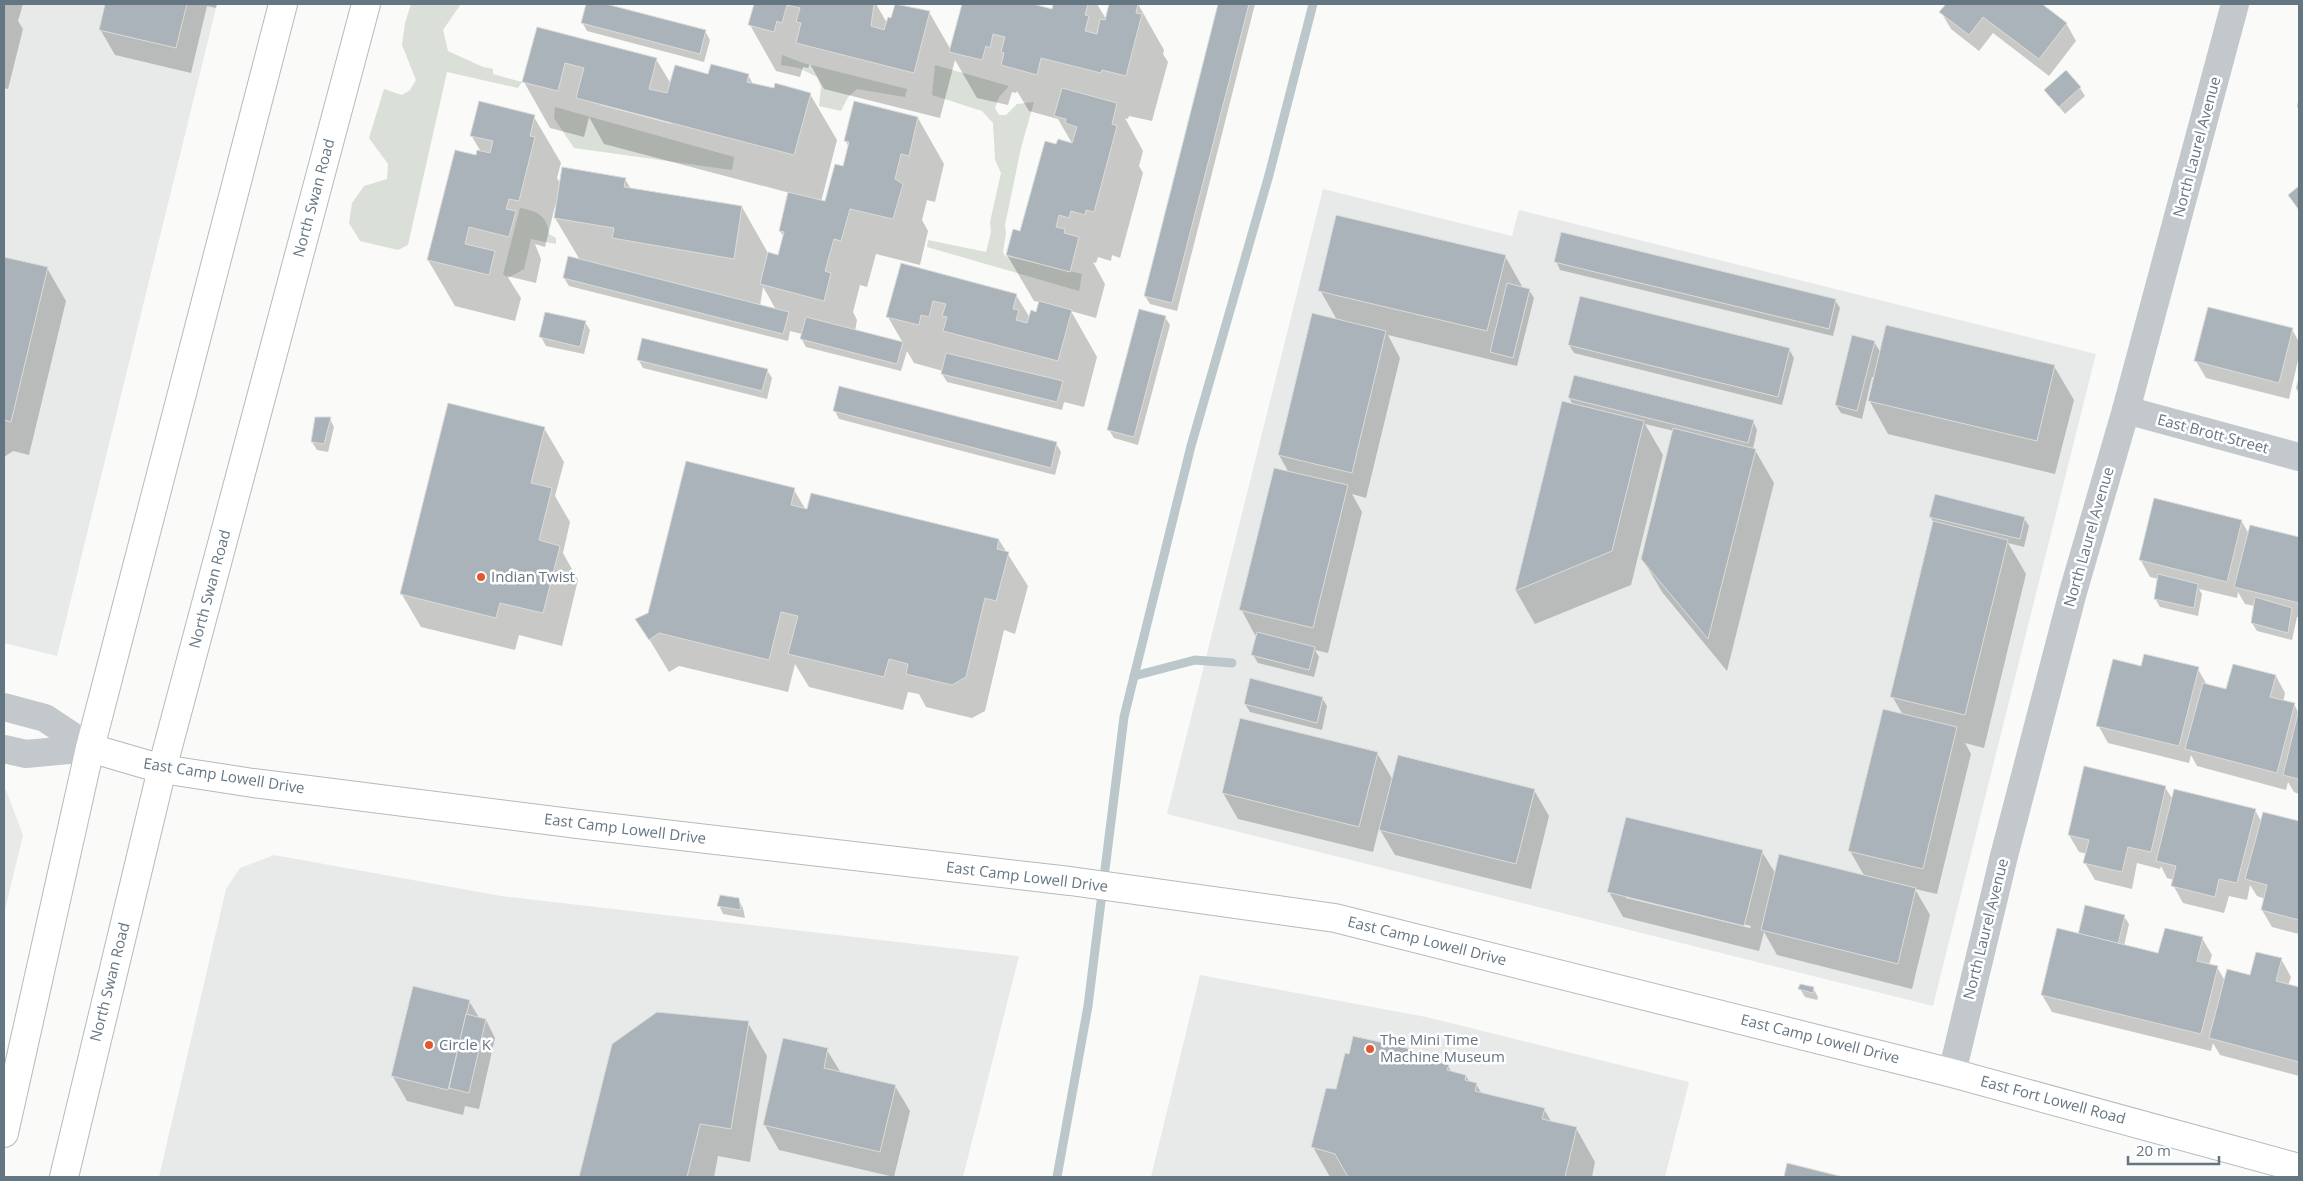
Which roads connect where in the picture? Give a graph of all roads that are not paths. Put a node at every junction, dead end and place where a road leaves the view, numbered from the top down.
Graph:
1 (283, 4) edge
2 (366, 4) edge
3 (2234, 4) edge
4 (2126, 410) junction
5 (2299, 457) edge
6 (4, 708) edge
7 (90, 748) junction
8 (4, 749) edge
9 (162, 769) junction
10 (1952, 1073) junction
11 (4, 1133) edge
12 (2299, 1168) edge
13 (64, 1177) edge

1 - 7 main road
2 - 9 main road, North Swan Road
3 - 4 street, North Laurel Avenue
4 - 5 street, East Brott Street
4 - 10 street, North Laurel Avenue
6 - 7 street, East Camp Lowell Drive
7 - 8 street, East Camp Lowell Drive
7 - 9 main road, East Camp Lowell Drive
7 - 11 main road
9 - 10 main road, East Camp Lowell Drive
9 - 13 main road, North Swan Road
10 - 12 main road, East Fort Lowell Road

